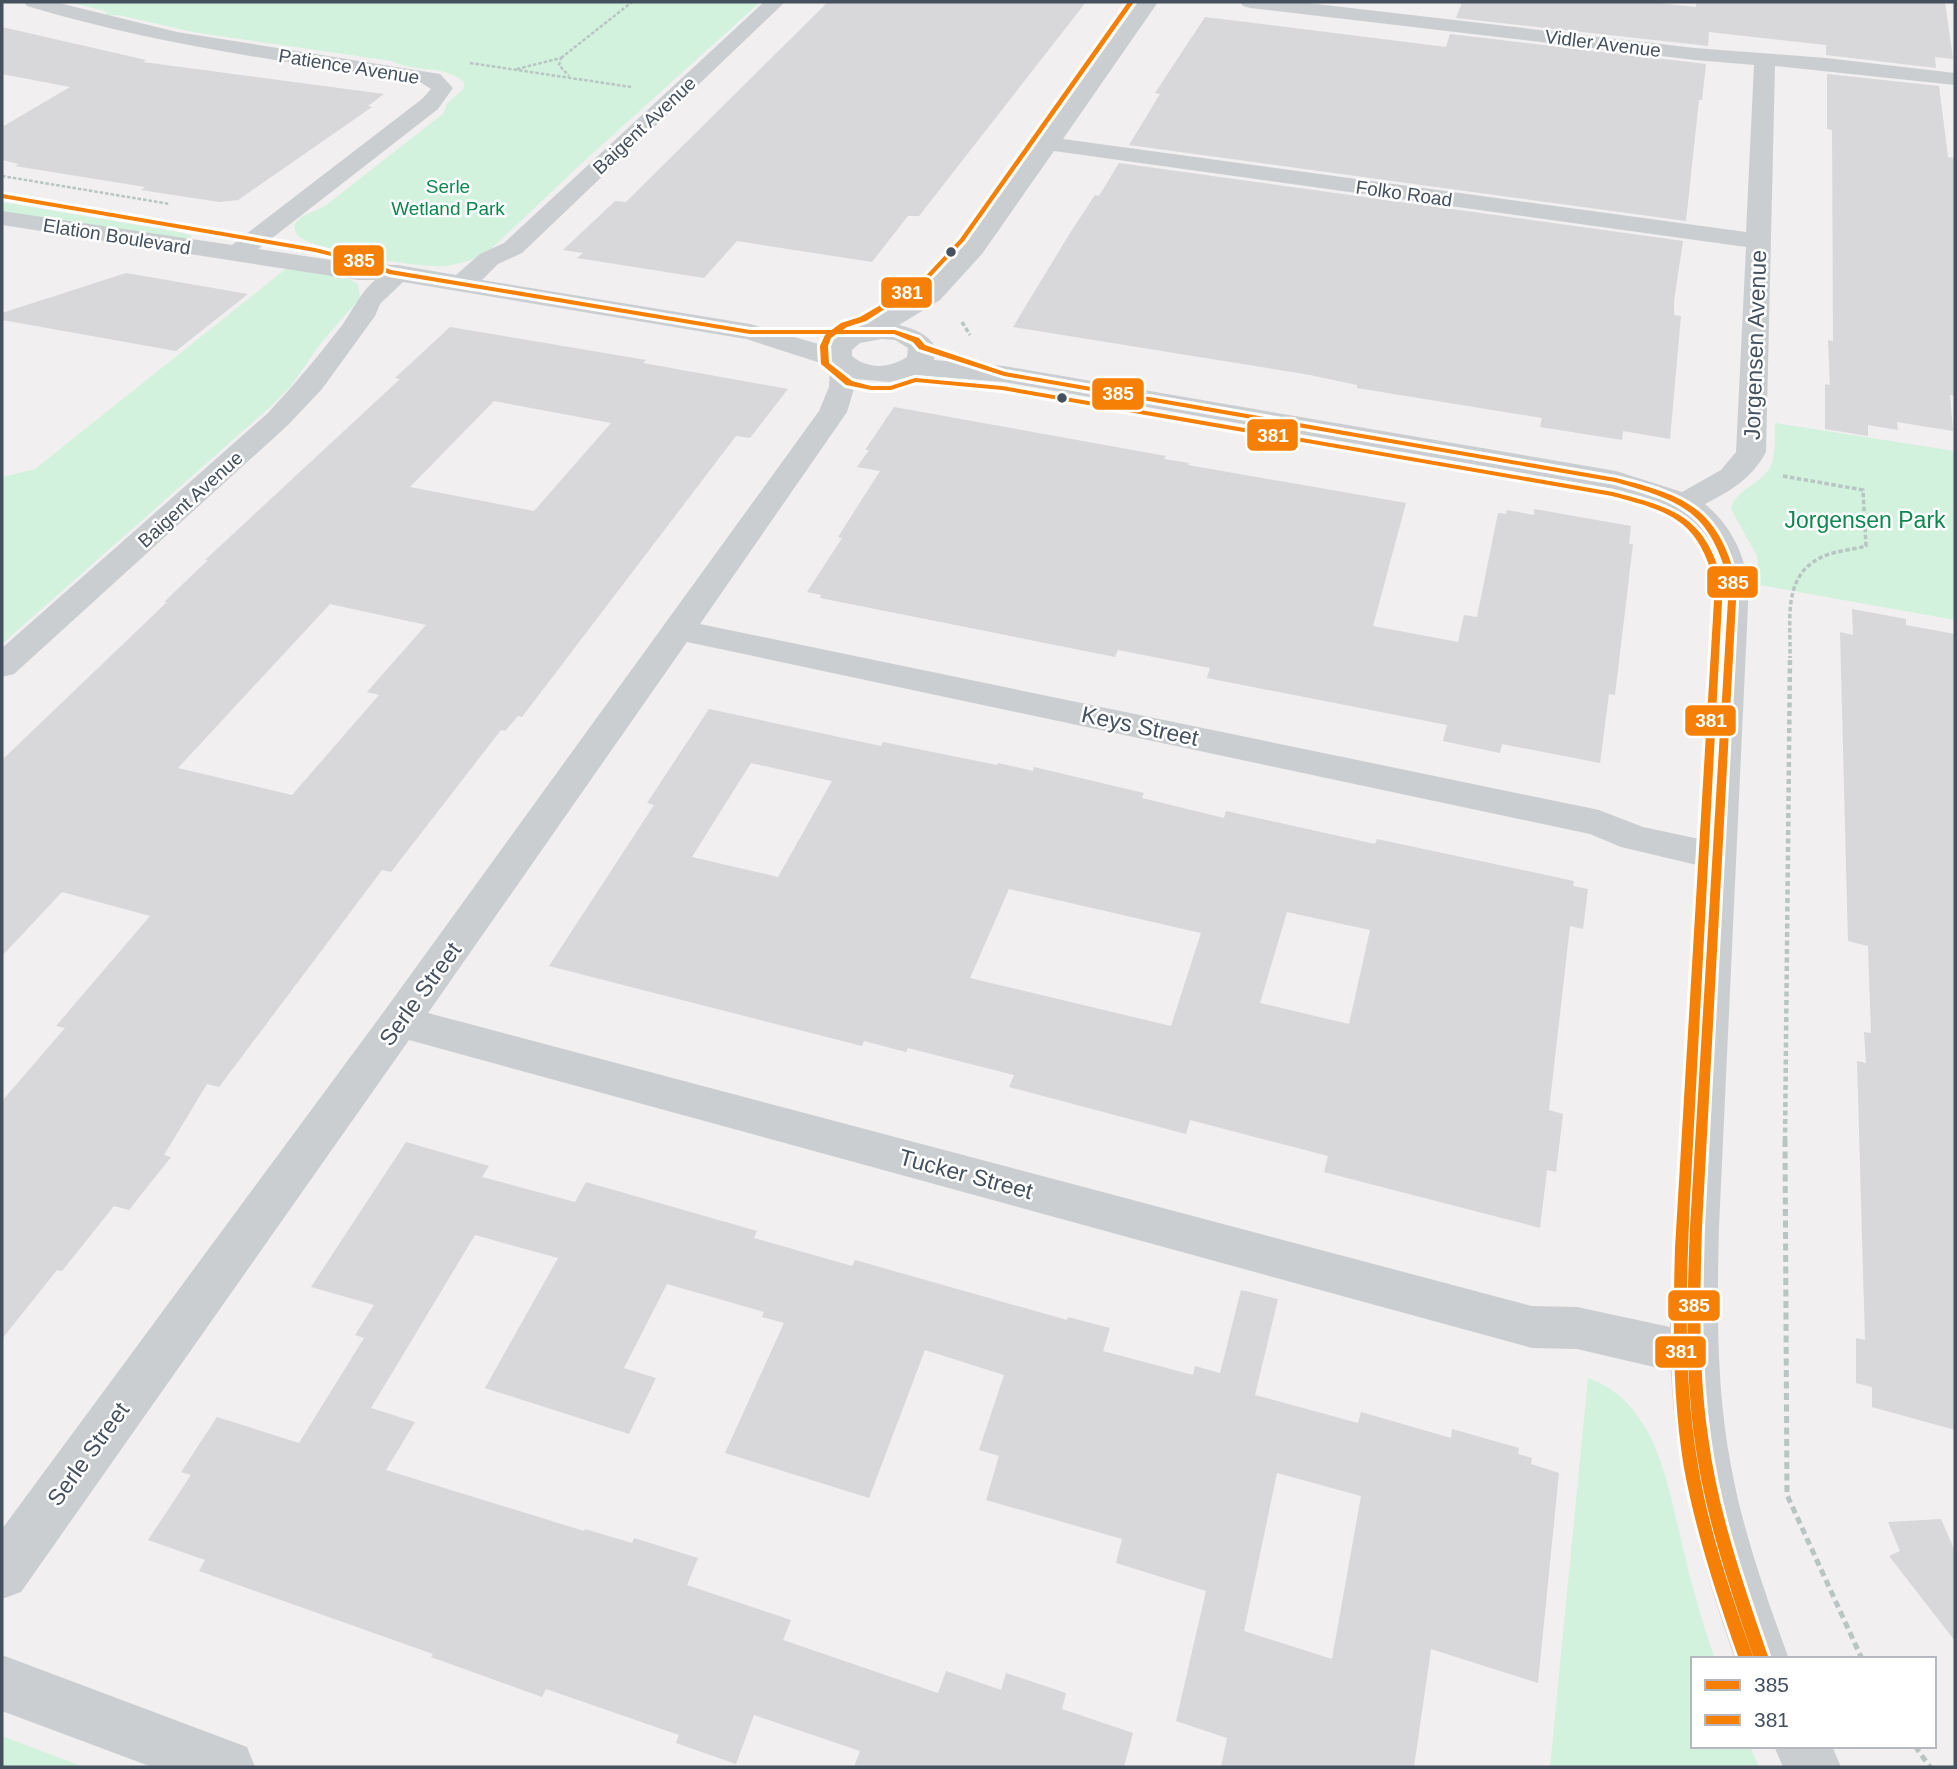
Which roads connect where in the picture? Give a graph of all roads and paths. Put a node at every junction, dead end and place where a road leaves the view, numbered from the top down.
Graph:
1 (34, 2) edge
2 (632, 2) edge
3 (775, 2) edge
4 (1148, 2) edge
5 (1250, 2) edge
6 (561, 58) junction
7 (1765, 60) junction
8 (509, 69) dead end
9 (573, 79) dead end
10 (1955, 79) edge
11 (1049, 144) junction
12 (2, 196) edge
13 (2, 218) edge
14 (1758, 242) junction
15 (245, 246) junction
16 (386, 271) junction
17 (472, 285) junction
18 (931, 295) junction
19 (750, 332) junction
20 (865, 333) junction
21 (910, 357) junction
22 (841, 362) junction
23 (833, 411) junction
24 (1863, 490) dead end
25 (1684, 503) junction
26 (680, 630) junction
27 (2, 666) edge
28 (1716, 848) junction
29 (400, 1021) junction
30 (1695, 1368) junction
31 (2, 1573) edge
32 (1761, 1657) edge
33 (1861, 1657) edge
34 (2, 1683) edge
35 (1803, 1748) edge
36 (1917, 1748) edge
37 (227, 1767) edge
38 (1812, 1767) edge
39 (1930, 1767) edge

1 - 15 street, Patience Avenue
2 - 6 path
3 - 17 street, Baigent Avenue
4 - 11 street
5 - 7 street, Vidler Avenue
6 - 8 path
6 - 9 path
7 - 10 street, Vidler Avenue
7 - 14 street, Jorgensen Avenue
11 - 14 street, Folko Road
11 - 18 street
12 - 15 street, Elation Boulevard
13 - 15 street, Elation Boulevard
14 - 25 street, Jorgensen Avenue
15 - 16 street, Elation Boulevard
16 - 17 street, Elation Boulevard
16 - 27 street, Baigent Avenue
17 - 19 street, Elation Boulevard
18 - 20 street
18 - 21 street
19 - 20 street
19 - 22 street
20 - 21 street
20 - 22 street
21 - 22 street
21 - 23 street, Serle Street
21 - 25 street
22 - 23 street, Serle Street
23 - 26 street, Serle Street
24 - 33 path
25 - 28 street
26 - 28 street, Keys Street
26 - 29 street, Serle Street
28 - 30 street
29 - 30 street, Tucker Street
29 - 31 street, Serle Street
30 - 32 street
34 - 37 street
35 - 38 street
36 - 39 path

